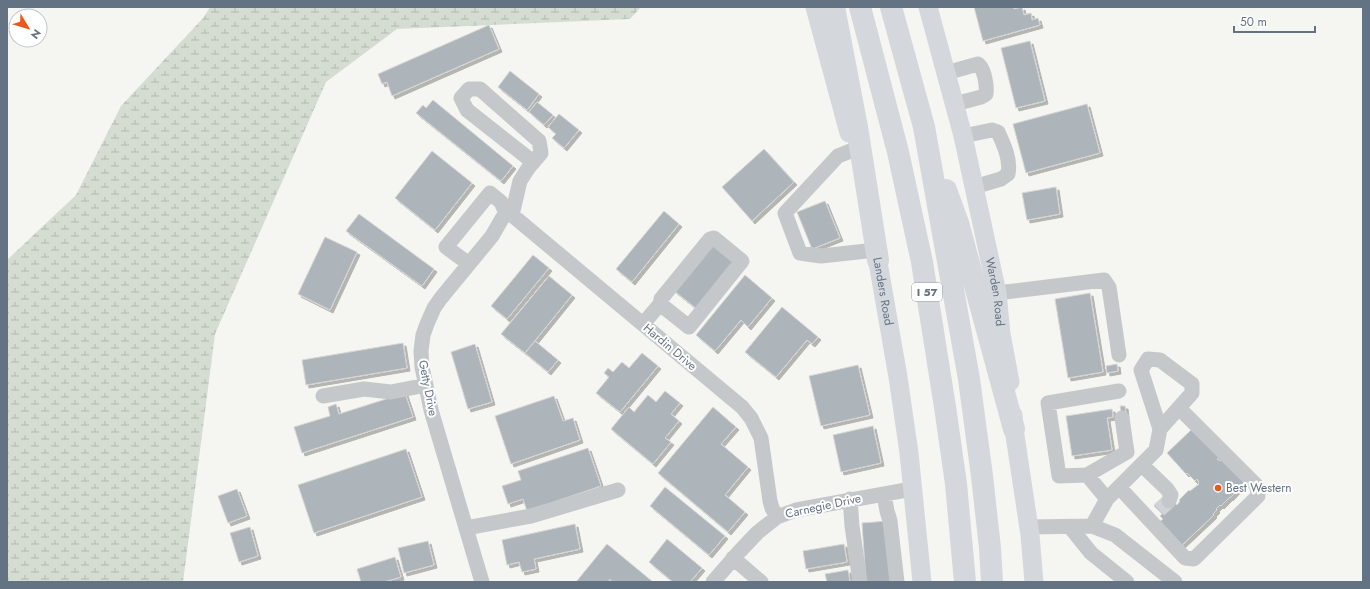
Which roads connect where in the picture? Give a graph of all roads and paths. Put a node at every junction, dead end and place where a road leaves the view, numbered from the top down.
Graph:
1 (815, 7) edge
2 (834, 7) edge
3 (860, 7) edge
4 (891, 7) edge
5 (928, 7) edge
6 (946, 73) junction
7 (954, 104) junction
8 (924, 127) junction
9 (963, 136) junction
10 (853, 150) junction
11 (533, 162) junction
12 (974, 186) junction
13 (510, 215) junction
14 (877, 255) junction
15 (469, 264) junction
16 (997, 293) junction
17 (660, 304) junction
18 (643, 324) junction
19 (1119, 355) dead end
20 (426, 385) junction
21 (1119, 391) dead end
22 (324, 396) dead end
23 (1179, 408) junction
24 (1122, 418) dead end
25 (1014, 429) junction
26 (1160, 429) junction
27 (1142, 465) junction
28 (1087, 475) junction
29 (1119, 487) junction
30 (912, 489) junction
31 (618, 490) dead end
32 (884, 494) junction
33 (850, 499) junction
34 (1107, 499) junction
35 (1159, 510) junction
36 (777, 517) junction
37 (1092, 526) junction
38 (1029, 527) junction
39 (1070, 527) junction
40 (466, 528) junction
41 (919, 551) junction
42 (734, 558) junction
43 (482, 582) edge
44 (713, 582) edge
45 (761, 582) edge
46 (860, 582) edge
47 (897, 582) edge
48 (922, 582) edge
49 (928, 582) edge
50 (965, 582) edge
51 (992, 582) edge
52 (1034, 582) edge
53 (1127, 582) edge
54 (1175, 582) edge

1 - 10 main road, Landers Road
2 - 14 highway
3 - 50 highway, I 57
4 - 8 highway, I 57
5 - 6 main road, Warden Road
6 - 7 main road, Warden Road
6 - 7 street
7 - 9 main road, Warden Road
8 - 25 highway
8 - 51 highway, I 57
9 - 12 main road, Warden Road
9 - 12 street
10 - 14 main road, Landers Road
10 - 14 street
11 - 11 street
11 - 13 street
12 - 16 main road, Warden Road
13 - 15 street, Getty Drive
13 - 15 street, Hardin Drive
13 - 18 street, Hardin Drive
14 - 30 main road, Landers Road
15 - 20 street, Getty Drive
16 - 19 street
16 - 25 main road, Warden Road
17 - 17 street
17 - 18 street
18 - 36 street, Hardin Drive
20 - 22 street
20 - 40 street, Getty Drive
21 - 28 street
23 - 26 street
23 - 26 street
23 - 35 street
24 - 28 street
25 - 38 main road, Warden Road
26 - 27 street
27 - 29 street
27 - 35 street
28 - 34 street
29 - 34 street
29 - 35 street
30 - 32 street, Carnegie Drive
30 - 41 main road, Landers Road
31 - 40 street
32 - 33 street, Carnegie Drive
32 - 47 street
33 - 36 street, Carnegie Drive
33 - 46 street
34 - 37 street
36 - 42 street, Carnegie Drive
37 - 39 street
37 - 54 street
38 - 39 street
38 - 52 main road, Warden Road
39 - 53 street
40 - 43 street, Getty Drive
41 - 48 main road, Landers Road
41 - 49 main road
42 - 44 street, Carnegie Drive
42 - 45 street

